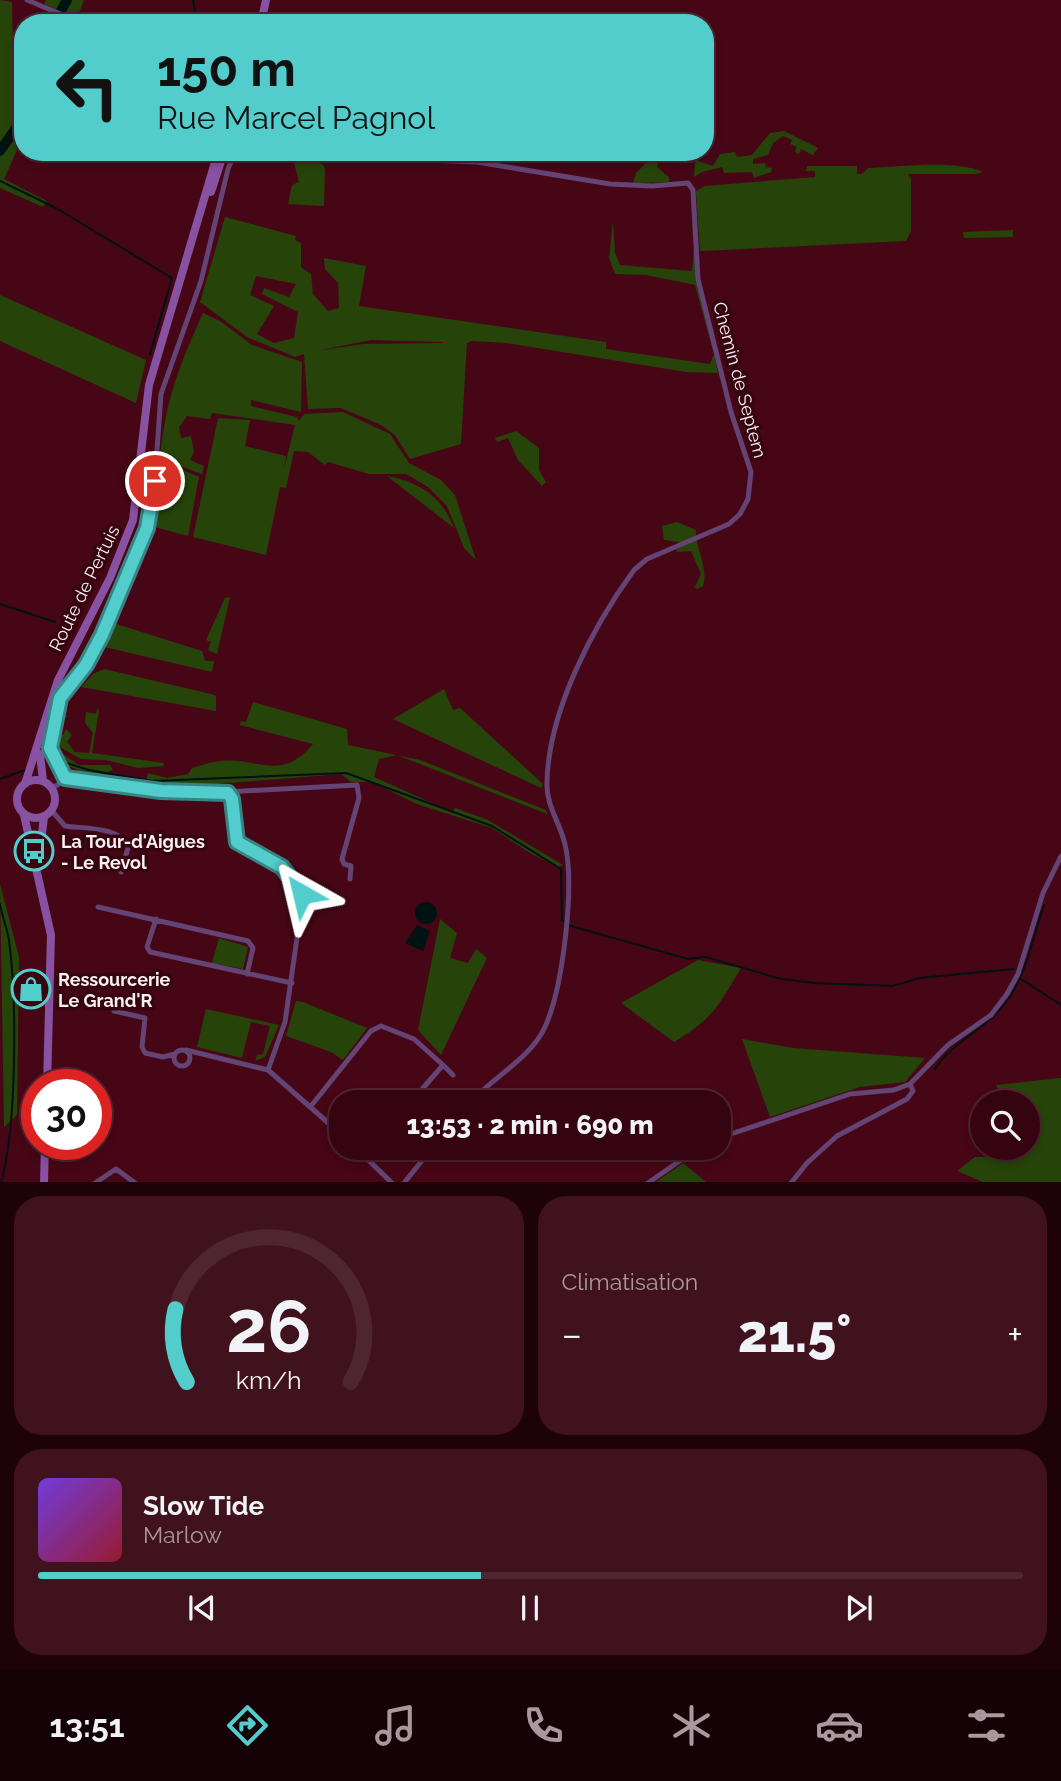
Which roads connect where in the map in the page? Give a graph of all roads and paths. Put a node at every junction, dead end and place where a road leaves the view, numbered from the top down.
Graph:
1 (27, 0) edge
2 (61, 14) edge
3 (215, 161) edge
4 (221, 161) edge
5 (231, 161) edge
6 (452, 161) edge
7 (190, 247) junction
8 (41, 737) junction
9 (65, 778) junction
10 (43, 781) junction
11 (25, 784) junction
12 (52, 788) junction
13 (225, 792) junction
14 (52, 811) junction
15 (24, 815) junction
16 (44, 817) junction
17 (1061, 856) edge
18 (121, 872) dead end
19 (39, 874) junction
20 (349, 879) dead end
21 (98, 907) dead end
22 (156, 919) junction
23 (247, 974) junction
24 (292, 983) junction
25 (114, 1011) dead end
26 (186, 1050) junction
27 (175, 1054) junction
28 (443, 1065) junction
29 (48, 1069) edge
30 (268, 1070) junction
31 (453, 1075) dead end
32 (910, 1084) junction
33 (421, 1090) edge
34 (484, 1090) edge
35 (312, 1106) junction
36 (329, 1122) edge
37 (731, 1134) edge
38 (45, 1160) edge
39 (369, 1160) edge
40 (422, 1160) edge
41 (680, 1160) edge
42 (44, 1182) edge
43 (94, 1182) edge
44 (135, 1182) edge
45 (393, 1182) edge
46 (404, 1182) edge
47 (648, 1182) edge
48 (791, 1182) edge

1 - 2 street
3 - 7 main road, Route de Pertuis
4 - 7 main road, Route de Pertuis
5 - 9 street
6 - 34 street, Chemin de Septem
7 - 8 main road, Route de Pertuis
8 - 10 main road, Route de Pertuis
8 - 11 main road, Route de Pertuis
9 - 12 street
9 - 13 street
10 - 11 main road
10 - 12 main road
11 - 15 main road
12 - 14 main road
13 - 20 street
13 - 24 street
14 - 16 main road
14 - 18 street
15 - 16 main road
15 - 19 main road
16 - 19 main road
17 - 32 street
19 - 29 main road
21 - 22 street
22 - 23 street
22 - 23 street
23 - 24 street
24 - 30 street
25 - 27 street
26 - 27 street
26 - 27 street
26 - 30 street
28 - 31 street
28 - 33 street
28 - 35 street
30 - 35 street
32 - 37 street
32 - 48 street
35 - 36 street
38 - 42 main road
39 - 45 street
40 - 46 street
41 - 47 street
43 - 44 street

